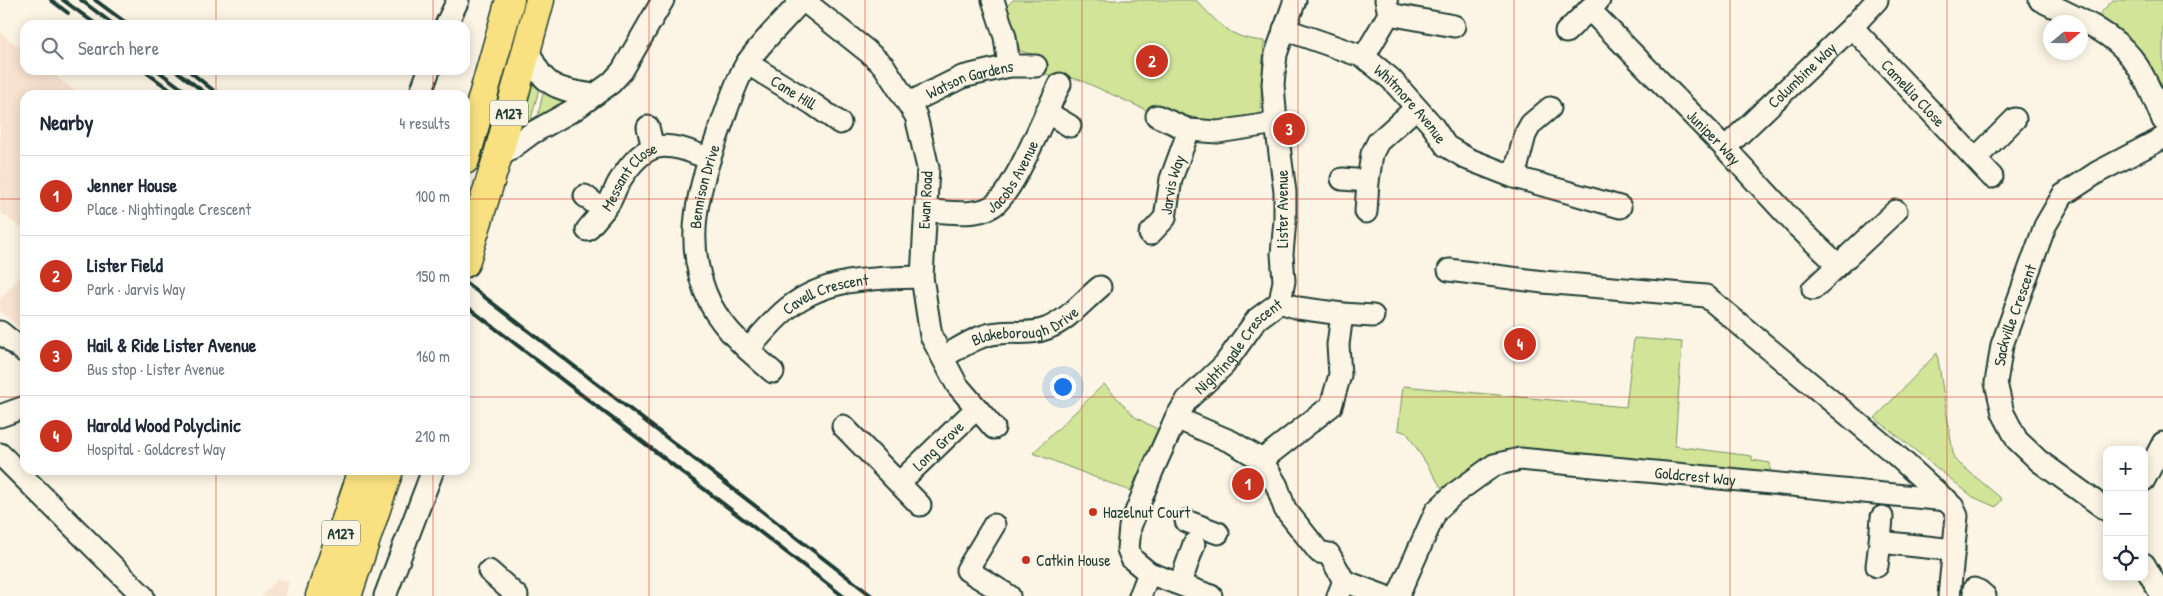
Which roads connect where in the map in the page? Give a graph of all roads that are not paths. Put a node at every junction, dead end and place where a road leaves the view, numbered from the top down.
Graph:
1 (458, 0) edge
2 (510, 0) edge
3 (540, 0) edge
4 (663, 0) edge
5 (802, 0) edge
6 (993, 0) edge
7 (1295, 0) edge
8 (1877, 0) edge
9 (2040, 0) edge
10 (1594, 5) edge
11 (1388, 7) edge
12 (448, 20) edge
13 (1454, 26) dead end
14 (1852, 27) junction
15 (1284, 29) junction
16 (1566, 32) dead end
17 (527, 46) junction
18 (1364, 57) junction
19 (747, 63) junction
20 (1009, 66) junction
21 (1036, 66) dead end
22 (427, 75) edge
23 (1060, 84) dead end
24 (422, 90) edge
25 (594, 95) junction
26 (909, 103) junction
27 (1416, 108) junction
28 (1550, 108) dead end
29 (1046, 112) junction
30 (1157, 116) dead end
31 (2015, 119) dead end
32 (2163, 120) edge
33 (840, 123) dead end
34 (1276, 123) junction
35 (1070, 126) dead end
36 (648, 127) dead end
37 (1189, 130) junction
38 (2163, 138) edge
39 (470, 142) edge
40 (653, 148) junction
41 (1725, 148) junction
42 (1976, 158) junction
43 (497, 159) junction
44 (709, 159) junction
45 (1514, 177) junction
46 (1992, 177) dead end
47 (1342, 178) dead end
48 (1368, 181) junction
49 (585, 196) dead end
50 (1620, 207) dead end
51 (603, 210) junction
52 (926, 211) junction
53 (1896, 211) dead end
54 (1366, 212) dead end
55 (587, 230) dead end
56 (1150, 234) dead end
57 (470, 248) edge
58 (1838, 265) junction
59 (1449, 270) dead end
60 (922, 277) junction
61 (1100, 287) dead end
62 (1813, 289) dead end
63 (1280, 302) junction
64 (1342, 314) junction
65 (1373, 316) dead end
66 (0, 332) edge
67 (20, 348) edge
68 (748, 350) junction
69 (943, 357) junction
70 (773, 372) dead end
71 (976, 409) junction
72 (20, 410) edge
73 (0, 416) edge
74 (1176, 418) junction
75 (843, 426) dead end
76 (994, 428) dead end
77 (2163, 443) edge
78 (0, 454) edge
79 (1262, 460) junction
80 (2148, 472) edge
81 (20, 474) edge
82 (21, 475) edge
83 (361, 475) edge
84 (387, 475) edge
85 (431, 475) edge
86 (899, 483) junction
87 (920, 505) dead end
88 (2103, 507) edge
89 (1952, 508) junction
90 (1882, 517) dead end
91 (994, 525) dead end
92 (1200, 531) dead end
93 (1880, 542) junction
94 (1954, 550) junction
95 (1877, 566) dead end
96 (489, 571) dead end
97 (2148, 571) edge
98 (1149, 573) junction
99 (1180, 584) junction
100 (1341, 589) edge
101 (351, 595) edge
102 (143, 596) edge
103 (320, 596) edge
104 (385, 596) edge
105 (517, 596) edge
106 (1009, 596) edge
107 (1140, 596) edge
108 (1210, 596) edge
109 (1384, 596) edge
110 (1398, 596) edge
111 (1949, 596) edge
112 (2162, 596) edge

1 - 12 street
2 - 39 highway, A127
3 - 17 highway, A127
4 - 25 street
5 - 19 street, Bennison Drive
5 - 26 street, Ewan Road
6 - 20 street
7 - 15 street, Lister Avenue
8 - 14 street, Columbine Way
9 - 32 street
10 - 16 street, Juniper Way
10 - 41 street, Juniper Way
11 - 13 street
11 - 18 street
14 - 41 street, Columbine Way
14 - 42 street, Camellia Close
15 - 18 street, Whitmore Avenue
15 - 34 street, Lister Avenue
17 - 25 street
17 - 43 highway, A127
18 - 27 street, Whitmore Avenue
19 - 33 street, Cane Hill
19 - 44 street, Bennison Drive
20 - 21 street, Watson Gardens
20 - 26 street, Watson Gardens
22 - 24 street
23 - 29 street, Jacobs Avenue
25 - 43 street
26 - 52 street, Ewan Road
27 - 45 street, Whitmore Avenue
27 - 48 street
28 - 45 street
29 - 35 street
29 - 52 street, Jacobs Avenue
30 - 37 street
31 - 42 street
34 - 37 street
34 - 63 street, Lister Avenue
36 - 40 street
37 - 56 street, Jarvis Way
38 - 88 street, Sackville Crescent
40 - 44 street, Messant Close
40 - 51 street, Messant Close
41 - 58 street, Juniper Way
42 - 46 street, Camellia Close
43 - 57 highway, A127
44 - 68 street, Bennison Drive
45 - 50 street, Whitmore Avenue
47 - 48 street
48 - 54 street
49 - 51 street
51 - 55 street, Messant Close
52 - 60 street, Ewan Road
53 - 58 street
58 - 62 street
59 - 89 street
60 - 68 street, Cavell Crescent
60 - 69 street, Ewan Road
61 - 69 street, Blakeborough Drive
63 - 64 street, Nightingale Crescent
63 - 74 street, Nightingale Crescent
64 - 65 street, Nightingale Crescent
64 - 79 street
66 - 67 street
68 - 70 street, Bennison Drive
69 - 71 street, Ewan Road
71 - 76 street, Ewan Road
71 - 86 street, Long Grove
72 - 73 street
74 - 79 street
74 - 98 street, Nightingale Crescent
75 - 86 street, Long Grove
77 - 80 street
78 - 81 street
79 - 100 street
82 - 102 street
83 - 103 highway, A127
84 - 101 highway, A127
85 - 104 street
86 - 87 street, Long Grove
89 - 94 street
89 - 110 street, Goldcrest Way
90 - 93 street
91 - 106 street
92 - 99 street
93 - 94 street
93 - 95 street
94 - 111 street
96 - 105 street
97 - 112 street
98 - 99 street
98 - 107 street
99 - 108 street
100 - 109 street

